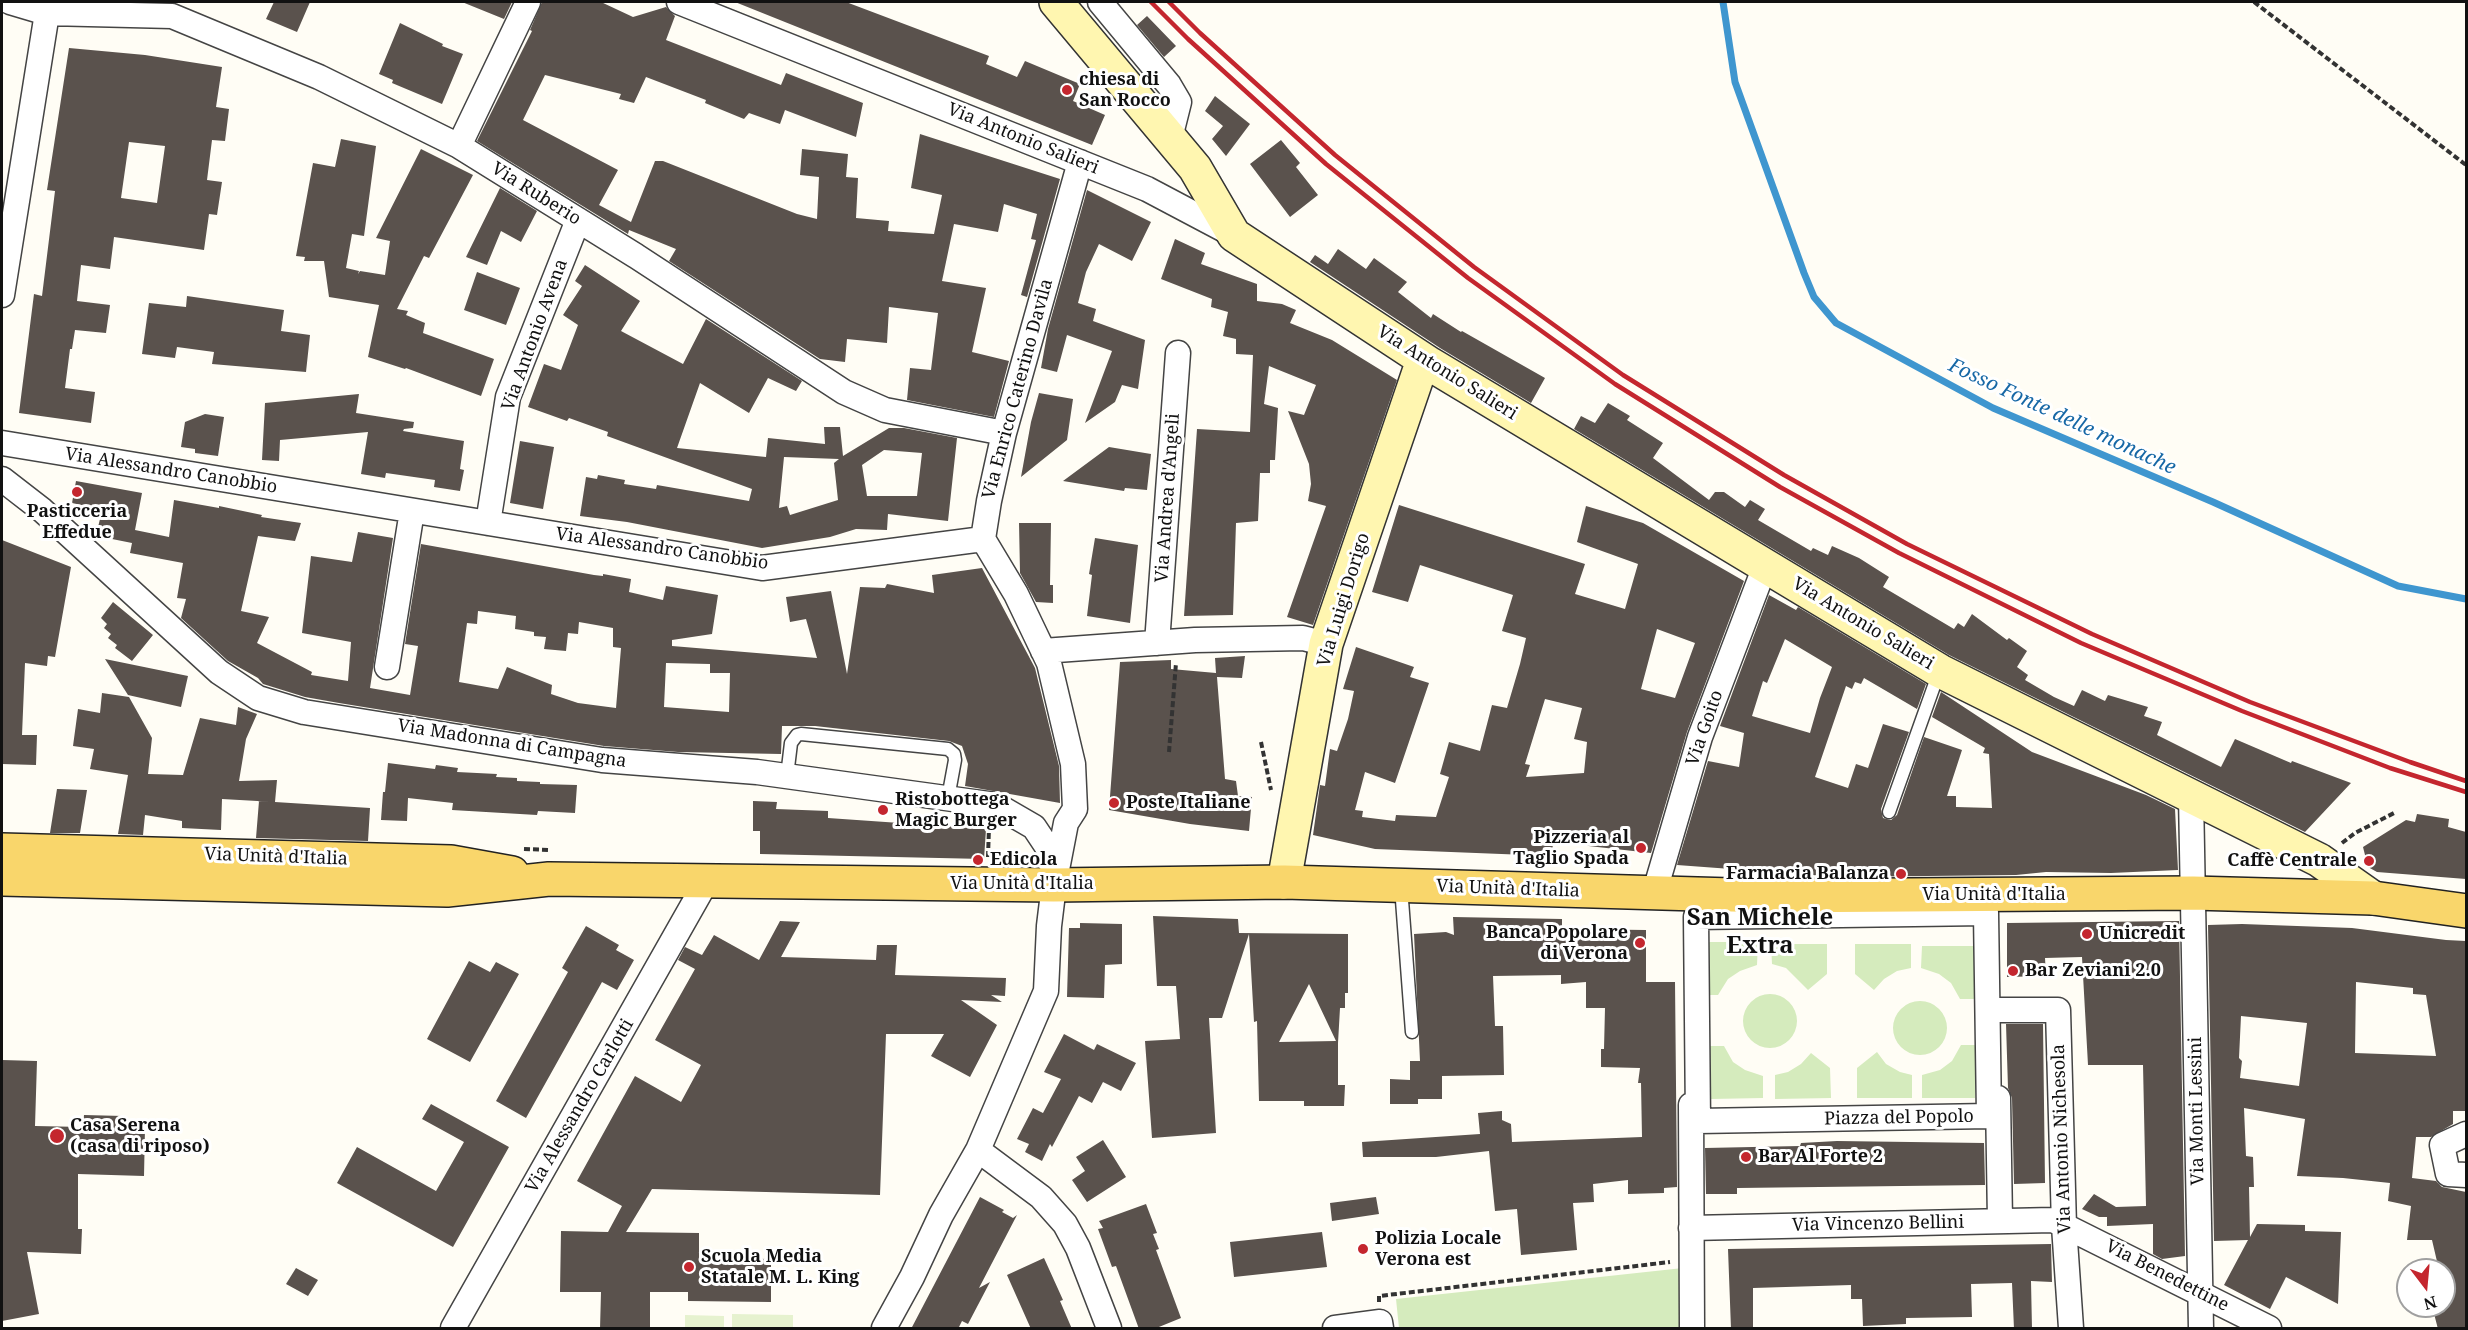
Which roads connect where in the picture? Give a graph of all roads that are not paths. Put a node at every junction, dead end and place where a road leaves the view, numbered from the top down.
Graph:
1 (10, 2) edge
2 (528, 2) edge
3 (679, 2) edge
4 (1056, 2) edge
5 (1100, 2) edge
6 (49, 7) edge
7 (723, 10) edge
8 (1170, 138) junction
9 (459, 146) junction
10 (1080, 162) junction
11 (578, 220) junction
12 (1234, 235) junction
13 (2, 295) edge
14 (1178, 353) dead end
15 (1424, 360) junction
16 (1004, 432) junction
17 (2, 443) edge
18 (2, 479) edge
19 (412, 511) junction
20 (488, 523) junction
21 (983, 539) junction
22 (1766, 566) junction
23 (1167, 642) junction
24 (1326, 644) junction
25 (1043, 651) junction
26 (387, 667) dead end
27 (1940, 671) junction
28 (787, 776) junction
29 (2191, 796) junction
30 (948, 798) junction
31 (1889, 812) dead end
32 (1050, 825) junction
33 (2, 850) edge
34 (2, 879) edge
35 (549, 879) junction
36 (706, 882) junction
37 (1284, 882) junction
38 (1054, 885) junction
39 (1401, 885) junction
40 (2193, 893) junction
41 (1654, 894) junction
42 (1993, 896) junction
43 (2373, 898) junction
44 (1693, 906) junction
45 (2466, 911) edge
46 (1996, 1010) junction
47 (1412, 1032) dead end
48 (2466, 1134) edge
49 (978, 1150) junction
50 (2466, 1175) edge
51 (2000, 1221) junction
52 (2064, 1226) junction
53 (1691, 1228) junction
54 (2200, 1292) junction
55 (1381, 1325) edge
56 (453, 1329) edge
57 (884, 1329) edge
58 (1109, 1329) edge
59 (1335, 1329) edge
60 (1692, 1329) edge
61 (2071, 1329) edge
62 (2201, 1329) edge
63 (2269, 1329) edge

1 - 6 street, Via Ruberio
2 - 9 street
3 - 7 street, Via Antonio Salieri
4 - 8 street
5 - 8 street
6 - 9 street, Via Ruberio
6 - 13 street
7 - 10 street, Via Antonio Salieri
8 - 12 street
9 - 11 street, Via Ruberio
10 - 12 street, Via Antonio Salieri
10 - 16 street, Via Enrico Caterino Davila
11 - 16 street, Via Ruberio
11 - 20 street, Via Antonio Avena
12 - 15 street, Via Antonio Salieri
14 - 23 street, Via Andrea d'Angeli
15 - 22 street, Via Antonio Salieri
15 - 24 street, Via Luigi Dorigo
16 - 21 street, Via Enrico Caterino Davila
17 - 19 street, Via Alessandro Canobbio
18 - 28 street, Via Madonna di Campagna
19 - 20 street, Via Alessandro Canobbio
19 - 26 street
20 - 21 street, Via Alessandro Canobbio
21 - 25 street
22 - 27 street, Via Antonio Salieri
22 - 41 street, Via Goito
23 - 24 street
23 - 25 street
24 - 37 street, Via Luigi Dorigo
25 - 32 street
27 - 29 street, Via Antonio Salieri
27 - 31 lane
28 - 30 street, Via Madonna di Campagna
28 - 30 lane
29 - 40 street, Via Monti Lessini
29 - 43 street, Via Antonio Salieri
30 - 32 street, Via Madonna di Campagna
32 - 38 street
33 - 35 main road, Via Unità d'Italia
34 - 35 main road, Via Unità d'Italia
35 - 36 main road, Via Unità d'Italia
36 - 38 main road, Via Unità d'Italia
36 - 56 street, Via Alessandro Carlotti
37 - 38 main road, Via Unità d'Italia
37 - 39 main road, Via Unità d'Italia
38 - 49 street
39 - 41 main road, Via Unità d'Italia
39 - 47 lane
40 - 42 main road, Via Unità d'Italia
40 - 43 main road, Via Unità d'Italia
40 - 54 street, Via Monti Lessini
41 - 44 main road, Via Unità d'Italia
42 - 44 main road, Via Unità d'Italia
42 - 46 street, Piazza del Popolo
43 - 45 main road, Via Unità d'Italia
44 - 44 street, Piazza del Popolo
44 - 53 street
46 - 51 street, Piazza del Popolo
46 - 52 street, Via Antonio Nichesola
48 - 50 street
49 - 57 street
49 - 58 street
51 - 52 street, Via Vincenzo Bellini
51 - 53 street, Via Vincenzo Bellini
52 - 54 street, Via Benedettine
52 - 61 street, Via Antonio Nichesola
53 - 60 street
54 - 62 street, Via Monti Lessini
54 - 63 street, Via Benedettine
55 - 59 street

